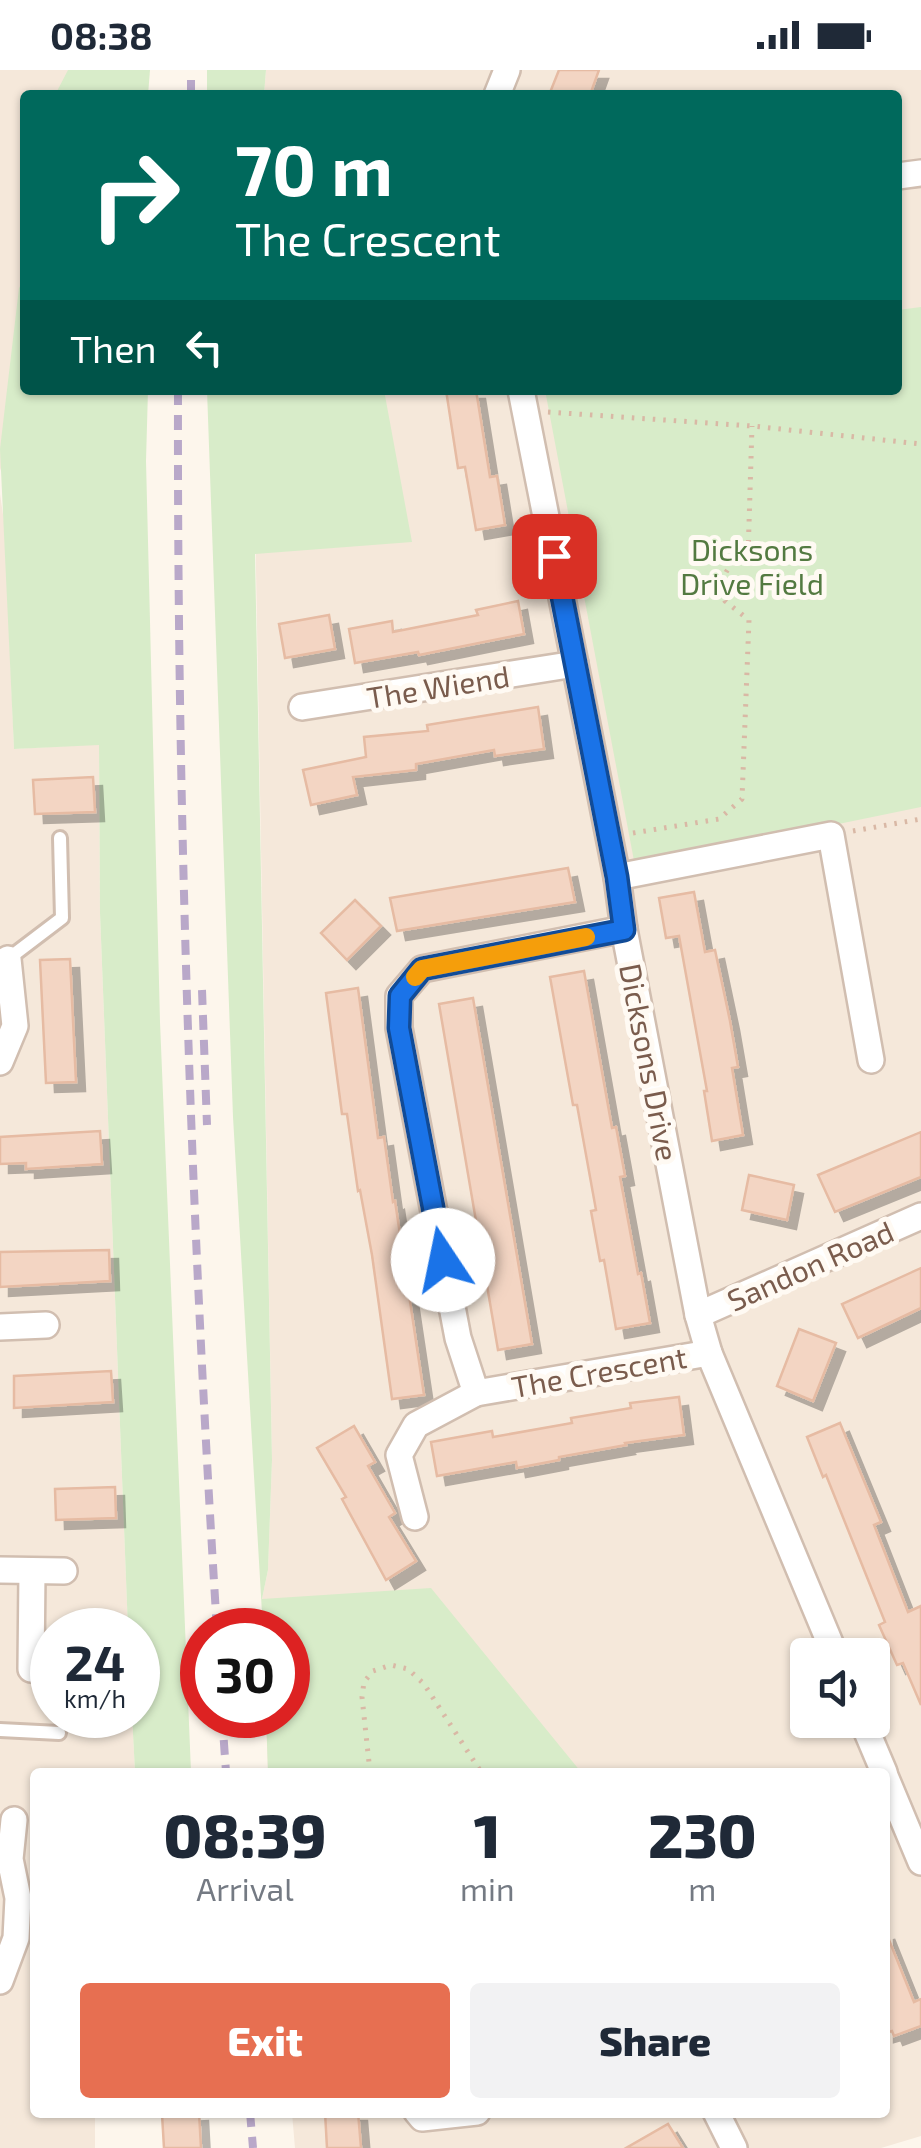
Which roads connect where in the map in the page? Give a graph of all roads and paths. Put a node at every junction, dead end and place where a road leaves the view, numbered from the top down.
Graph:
1 (523, 400) edge
2 (752, 426) junction
3 (921, 444) edge
4 (575, 664) junction
5 (302, 708) dead end
6 (921, 818) edge
7 (831, 835) junction
8 (609, 836) junction
9 (60, 838) dead end
10 (617, 877) junction
11 (624, 930) junction
12 (8, 959) joint
13 (872, 1060) dead end
14 (0, 1062) edge
15 (921, 1216) edge
16 (698, 1315) junction
17 (46, 1326) dead end
18 (0, 1327) edge
19 (709, 1352) junction
20 (476, 1393) junction
21 (415, 1516) dead end
22 (0, 1570) edge
23 (64, 1571) dead end
24 (32, 1572) junction
25 (32, 1608) edge
26 (828, 1638) edge
27 (0, 1730) edge
28 (30, 1731) edge
29 (869, 1738) edge
30 (370, 1768) edge
31 (477, 1768) edge
32 (882, 1768) edge
33 (890, 1788) edge
34 (7, 1816) edge
35 (5, 1860) edge
36 (921, 1862) edge
37 (0, 1981) edge
38 (719, 2118) edge
39 (734, 2148) edge

1 - 2 path
1 - 4 street, Dicksons Drive
2 - 3 path
2 - 8 path
4 - 5 street, The Wiend
4 - 8 street, Dicksons Drive
6 - 7 path
7 - 10 street
7 - 13 street
8 - 10 street, Dicksons Drive
9 - 12 lane
10 - 11 street, Dicksons Drive
11 - 16 street, Dicksons Drive
11 - 20 street, The Crescent
12 - 14 street
15 - 16 street, Sandon Road
16 - 19 street, Dicksons Drive
17 - 18 street
19 - 20 street, The Crescent
19 - 26 street, Dicksons Drive
20 - 21 street
22 - 24 street
23 - 24 street
24 - 25 street
27 - 28 lane
29 - 32 street
30 - 31 path
33 - 36 street
34 - 35 street
35 - 37 street
38 - 39 street

